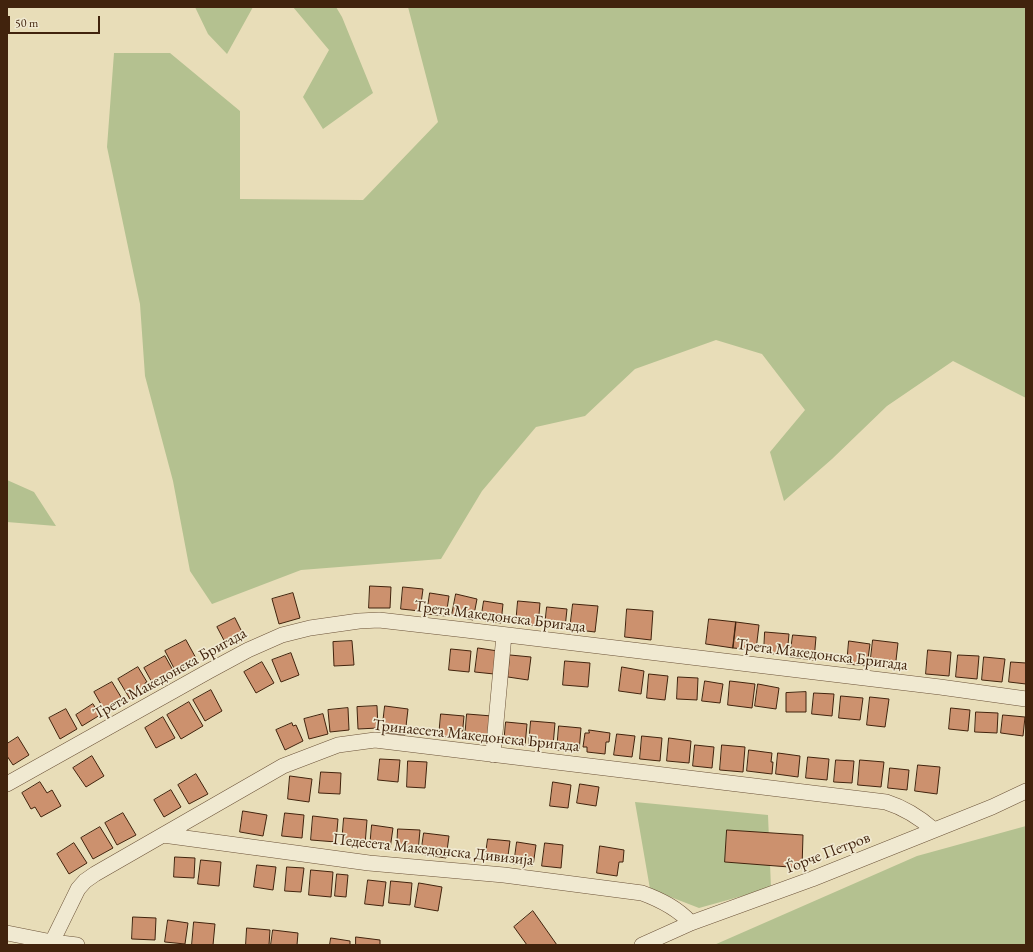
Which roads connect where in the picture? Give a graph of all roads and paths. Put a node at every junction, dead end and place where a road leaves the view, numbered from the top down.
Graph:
1 (504, 635) junction
2 (1026, 699) edge
3 (493, 755) junction
4 (7, 784) edge
5 (1026, 791) edge
6 (934, 830) junction
7 (163, 835) junction
8 (691, 922) junction
9 (7, 933) edge
10 (52, 942) junction
11 (77, 945) edge
12 (642, 945) edge

1 - 2 street, Трета Македонска Бригада
1 - 3 street
1 - 4 street, Трета Македонска Бригада
3 - 6 street, Тринаесета Македонска Бригада
3 - 7 street, Тринаесета Македонска Бригада
5 - 6 street, Ѓорче Петров
6 - 8 street, Ѓорче Петров
7 - 8 street, Педесета Македонска Дивизија
7 - 10 street, Тринаесета Македонска Бригада
8 - 12 street, Ѓорче Петров
9 - 10 street
10 - 11 street

